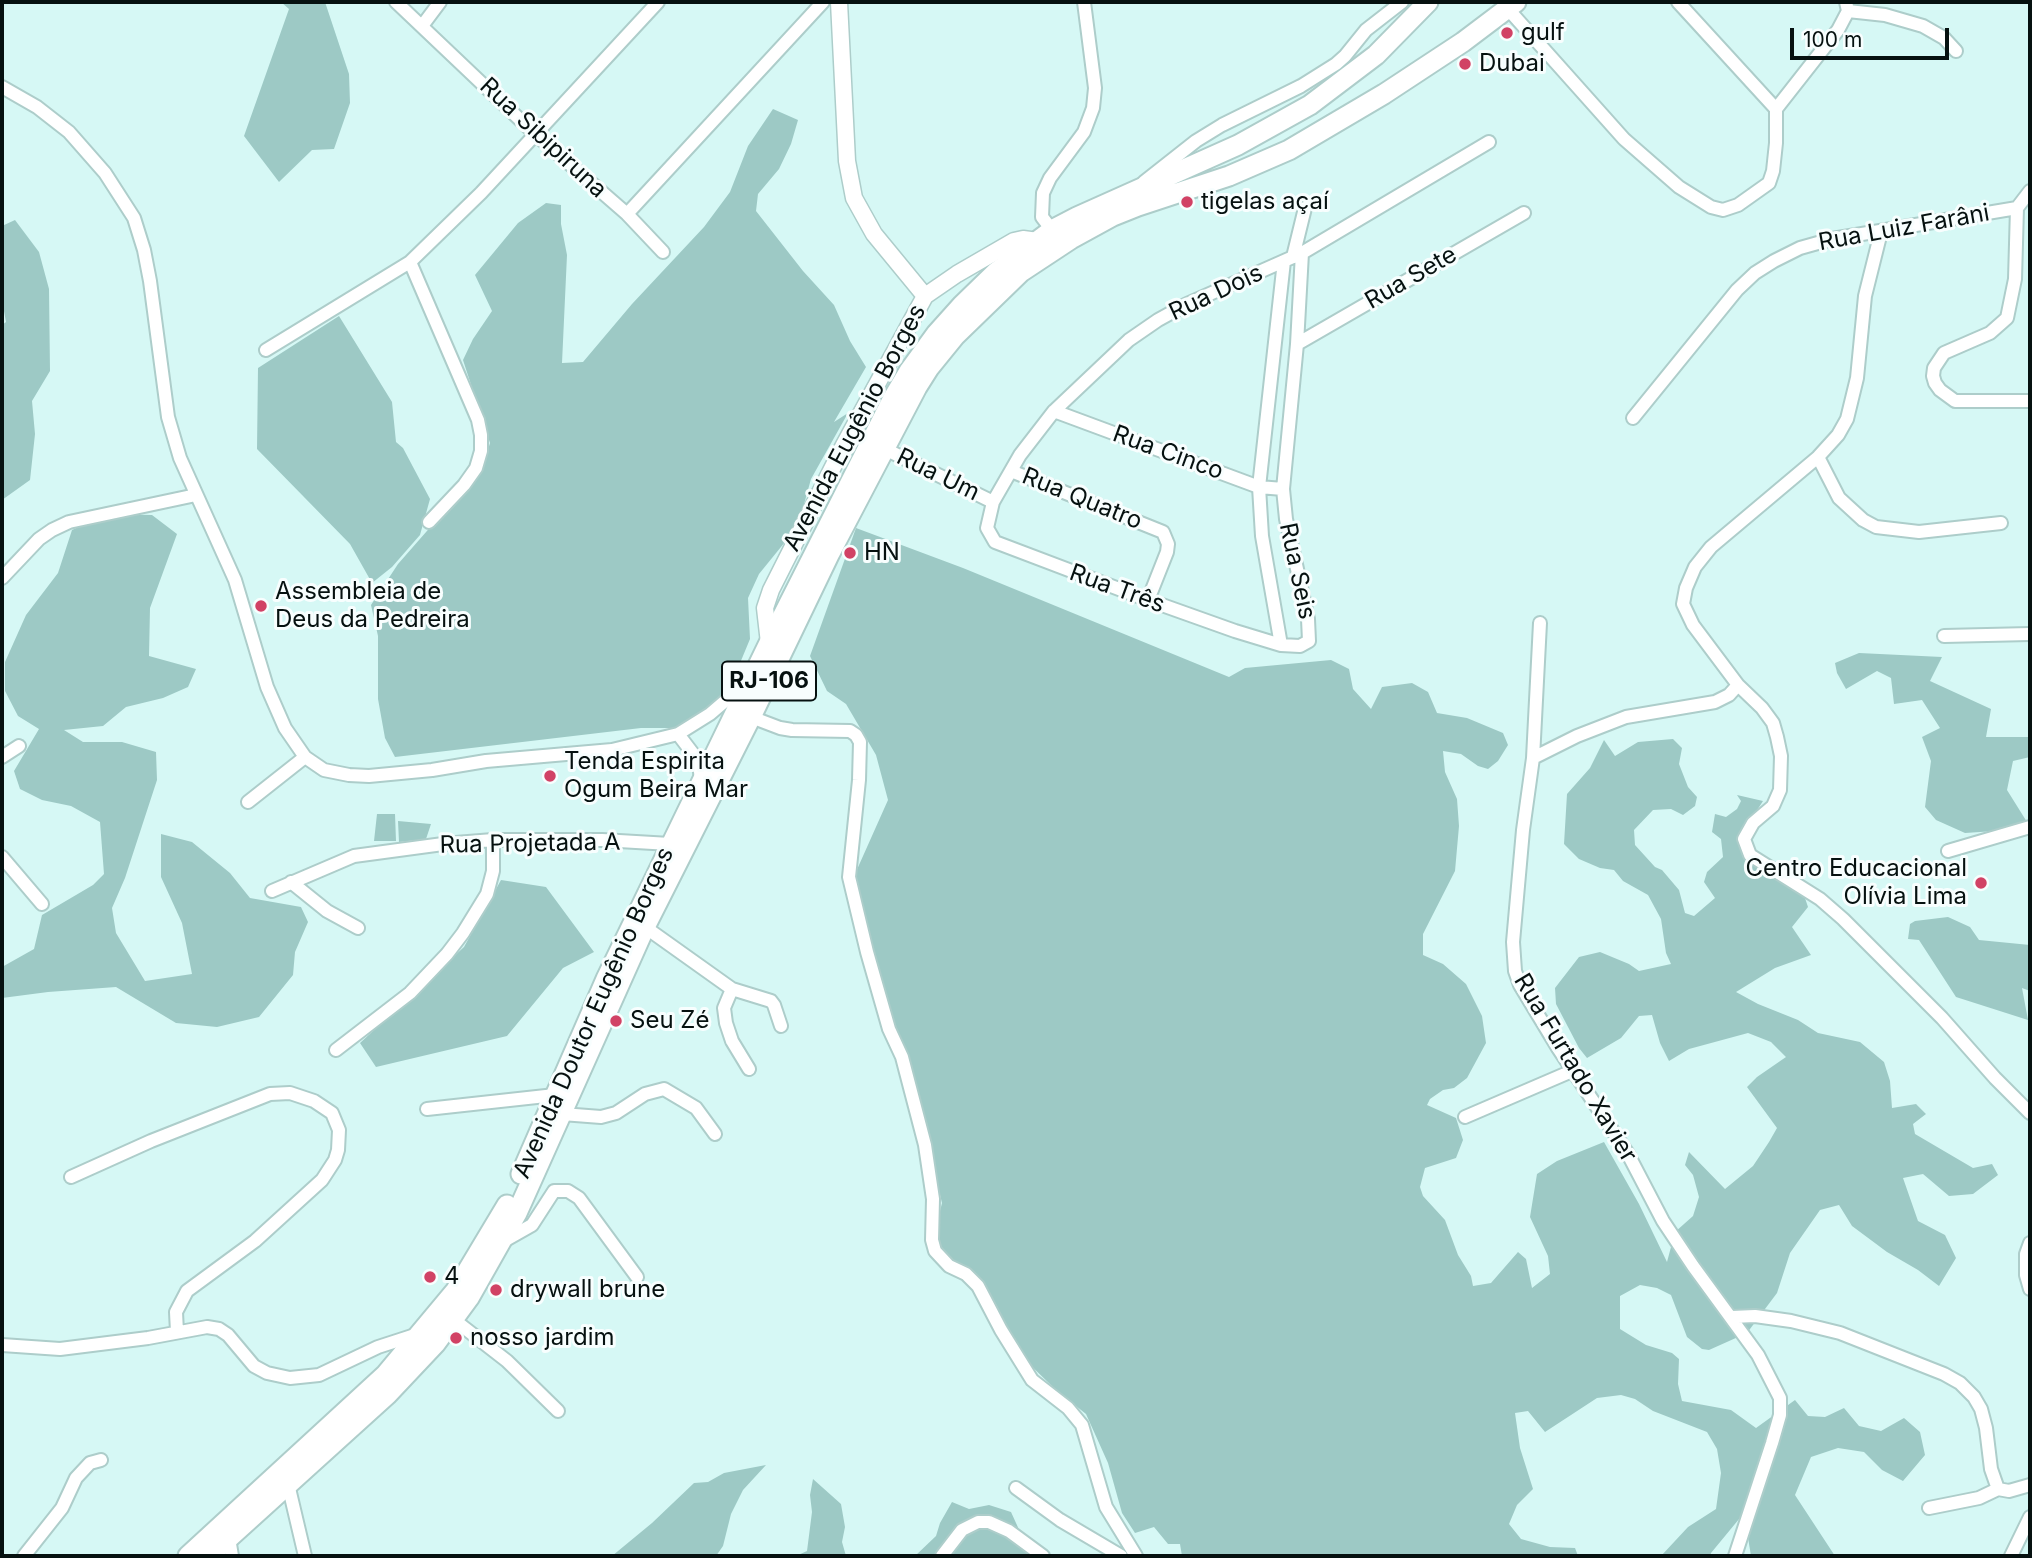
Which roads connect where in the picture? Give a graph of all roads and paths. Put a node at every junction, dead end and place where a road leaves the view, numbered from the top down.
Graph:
1 (396, 2) edge
2 (440, 2) edge
3 (658, 2) edge
4 (823, 2) edge
5 (839, 2) edge
6 (1084, 2) edge
7 (1416, 2) edge
8 (1429, 2) edge
9 (1439, 2) edge
10 (1488, 2) edge
11 (1678, 2) edge
12 (1512, 5) edge
13 (1847, 7) edge
14 (1405, 11) edge
15 (422, 26) junction
16 (1956, 51) dead end
17 (2, 88) edge
18 (1310, 105) junction
19 (1776, 109) junction
20 (534, 133) junction
21 (1489, 142) dead end
22 (1272, 157) junction
23 (1133, 191) junction
24 (2030, 191) edge
25 (1304, 208) dead end
26 (2017, 208) junction
27 (1524, 213) dead end
28 (627, 214) junction
29 (1881, 232) junction
30 (1045, 236) junction
31 (663, 252) dead end
32 (1293, 257) junction
33 (410, 262) junction
34 (925, 296) junction
35 (1297, 344) junction
36 (266, 350) dead end
37 (2030, 401) edge
38 (1054, 411) junction
39 (1633, 418) dead end
40 (883, 448) junction
41 (1818, 457) junction
42 (1011, 471) junction
43 (1259, 487) junction
44 (1283, 489) junction
45 (196, 495) junction
46 (993, 502) junction
47 (429, 522) dead end
48 (2001, 523) dead end
49 (2, 578) edge
50 (1148, 600) junction
51 (1541, 623) dead end
52 (2030, 634) edge
53 (1944, 636) dead end
54 (769, 643) junction
55 (1281, 645) junction
56 (754, 676) junction
57 (1738, 685) junction
58 (751, 717) junction
59 (678, 734) junction
60 (19, 746) dead end
61 (2, 757) edge
62 (305, 757) junction
63 (1533, 758) junction
64 (702, 784) junction
65 (248, 802) dead end
66 (2030, 827) edge
67 (493, 840) junction
68 (670, 844) junction
69 (1948, 851) dead end
70 (2, 857) edge
71 (291, 882) junction
72 (272, 891) dead end
73 (42, 904) dead end
74 (645, 927) junction
75 (358, 928) dead end
76 (732, 989) junction
77 (781, 1026) dead end
78 (336, 1050) dead end
79 (749, 1069) dead end
80 (1572, 1071) junction
81 (555, 1095) junction
82 (2028, 1105) edge
83 (427, 1109) dead end
84 (562, 1114) junction
85 (1465, 1116) dead end
86 (715, 1134) dead end
87 (71, 1177) dead end
88 (502, 1242) junction
89 (2030, 1243) edge
90 (637, 1277) dead end
91 (2030, 1289) edge
92 (1732, 1317) junction
93 (453, 1319) junction
94 (177, 1332) junction
95 (422, 1333) junction
96 (2, 1345) edge
97 (558, 1411) dead end
98 (101, 1460) dead end
99 (288, 1484) junction
100 (2030, 1485) edge
101 (1016, 1488) dead end
102 (1998, 1489) junction
103 (1929, 1507) dead end
104 (2030, 1517) edge
105 (230, 1547) edge
106 (24, 1556) edge
107 (188, 1556) edge
108 (209, 1556) edge
109 (305, 1556) edge
110 (942, 1556) edge
111 (1043, 1556) edge
112 (1121, 1556) edge
113 (1136, 1556) edge
114 (1735, 1556) edge
115 (2011, 1556) edge

1 - 15 street, Rua Sibipiruna
2 - 15 street
3 - 20 street
4 - 28 street
5 - 34 main road
6 - 30 street
7 - 14 street
8 - 14 highway, Avenida Doutor Eugênio Borges / RJ-106
9 - 18 highway
10 - 22 highway
11 - 19 street
12 - 19 street
12 - 22 highway, Avenida Doutor Eugênio Borges / RJ-106
13 - 16 street
13 - 19 street
14 - 18 highway, Avenida Doutor Eugênio Borges / RJ-106
14 - 23 street
15 - 20 street, Rua Sibipiruna
17 - 45 street
18 - 23 highway, Avenida Doutor Eugênio Borges / RJ-106
20 - 28 street, Rua Sibipiruna
20 - 33 street
21 - 32 street, Rua Dois
22 - 40 highway, Avenida Doutor Eugênio Borges / RJ-106
23 - 30 highway, Avenida Doutor Eugênio Borges / RJ-106
24 - 26 street, Rua Luiz Farâni
25 - 32 street, Rua Seis
26 - 29 street, Rua Luiz Farâni
26 - 37 street
27 - 35 street, Rua Sete
28 - 31 street, Rua Sibipiruna
29 - 39 street, Rua Luiz Farâni
29 - 41 street
30 - 34 main road, Avenida Eugênio Borges
30 - 54 highway, Avenida Doutor Eugênio Borges / RJ-106
32 - 35 street, Rua Seis
32 - 38 street, Rua Dois
32 - 43 street, Rua Seis
33 - 36 street
33 - 47 street
34 - 54 main road, Avenida Eugênio Borges
35 - 44 street, Rua Seis
38 - 42 street, Rua Dois
38 - 43 street, Rua Cinco
40 - 46 street, Rua Um
40 - 58 highway, Avenida Doutor Eugênio Borges / RJ-106
41 - 48 street
41 - 57 street
42 - 46 street, Rua Dois
42 - 50 street, Rua Quatro
43 - 44 street, Rua Cinco
43 - 55 street, Rua Seis
44 - 55 street, Rua Seis
45 - 49 street
45 - 62 street
46 - 50 street, Rua Três
50 - 55 street, Rua Três
51 - 63 street, Rua Furtado Xavier
52 - 53 street
54 - 56 highway, Avenida Doutor Eugênio Borges / RJ-106
56 - 59 street
56 - 64 highway, Avenida Doutor Eugênio Borges / RJ-106
57 - 63 street
57 - 82 street
58 - 74 highway, Avenida Doutor Eugênio Borges / RJ-106
58 - 113 street
59 - 62 street
59 - 64 street
60 - 61 street
62 - 65 street
63 - 80 street, Rua Furtado Xavier
64 - 68 highway, Avenida Doutor Eugênio Borges / RJ-106
66 - 69 street
67 - 68 street, Rua Projetada A
67 - 71 street, Rua Projetada A
67 - 78 street
68 - 81 highway, Avenida Doutor Eugênio Borges / RJ-106
70 - 73 street
71 - 72 street, Rua Projetada A
71 - 75 street
74 - 76 street
74 - 84 highway, Avenida Doutor Eugênio Borges / RJ-106
76 - 77 street
76 - 79 street
80 - 85 street
80 - 92 street, Rua Furtado Xavier
81 - 83 street
81 - 95 highway, Avenida Doutor Eugênio Borges / RJ-106
84 - 86 street
84 - 88 highway, Avenida Doutor Eugênio Borges / RJ-106
87 - 94 street
88 - 90 street
88 - 93 highway, Avenida Doutor Eugênio Borges / RJ-106
89 - 91 street
92 - 102 street
92 - 114 street, Rua Furtado Xavier
93 - 97 street
93 - 99 highway, Avenida Doutor Eugênio Borges / RJ-106
94 - 95 street
94 - 96 street
95 - 107 highway, Avenida Doutor Eugênio Borges / RJ-106
98 - 106 street
99 - 105 highway, Avenida Doutor Eugênio Borges / RJ-106
99 - 109 street
100 - 102 street
101 - 112 street
102 - 103 street
104 - 115 street
105 - 108 highway, Avenida Doutor Eugênio Borges / RJ-106
110 - 111 street

